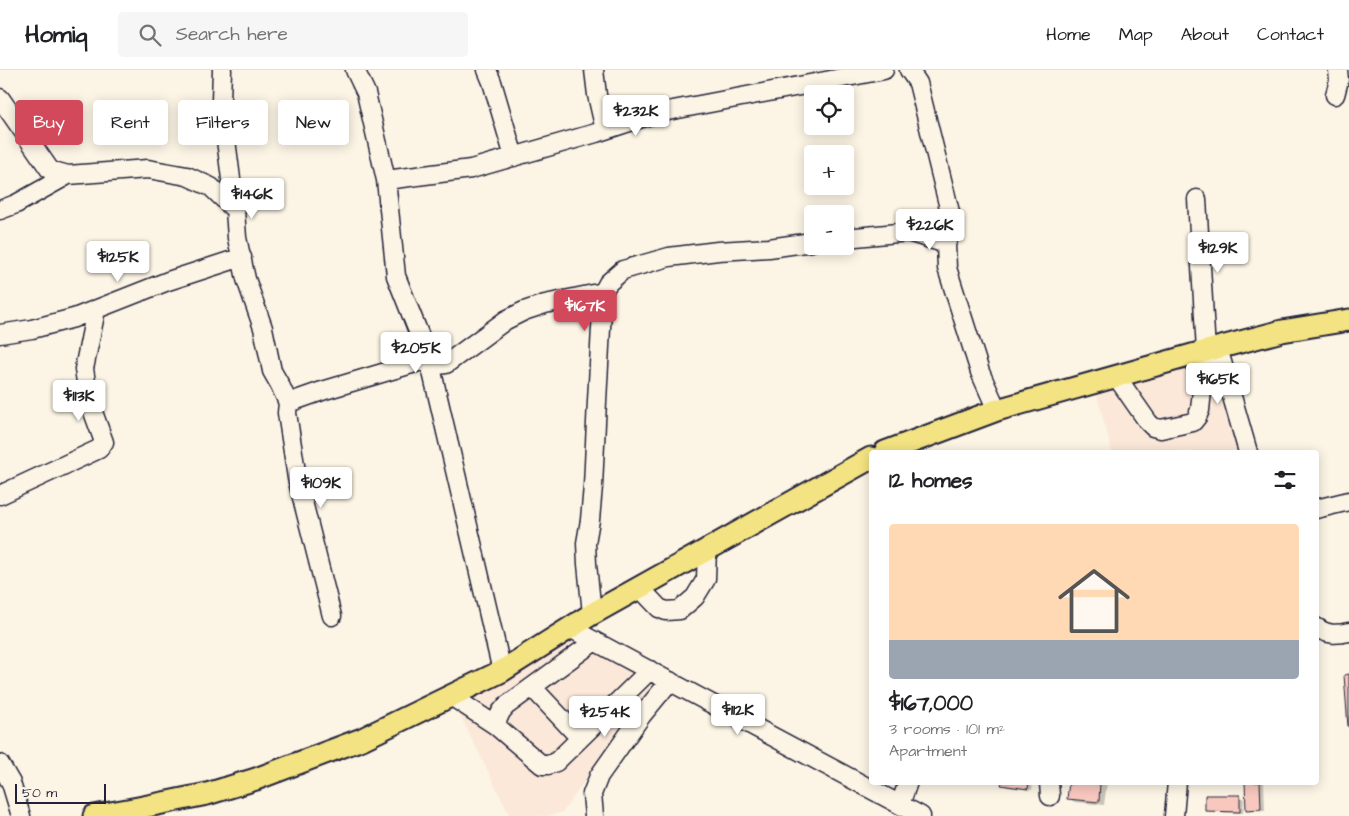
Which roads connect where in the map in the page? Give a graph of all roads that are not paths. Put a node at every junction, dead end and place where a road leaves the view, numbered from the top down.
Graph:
1 (222, 70) edge
2 (355, 70) edge
3 (487, 70) edge
4 (594, 70) edge
5 (884, 70) edge
6 (1338, 70) edge
7 (916, 74) edge
8 (1335, 95) dead end
9 (0, 98) edge
10 (605, 130) junction
11 (514, 157) junction
12 (68, 175) junction
13 (386, 180) junction
14 (1197, 199) dead end
15 (0, 210) edge
16 (235, 210) junction
17 (854, 237) edge
18 (804, 243) edge
19 (946, 244) junction
20 (242, 257) junction
21 (604, 292) junction
22 (96, 310) junction
23 (1349, 320) edge
24 (0, 334) edge
25 (1212, 349) junction
26 (429, 359) junction
27 (1116, 376) junction
28 (288, 403) junction
29 (996, 410) junction
30 (898, 450) edge
31 (1247, 450) edge
32 (869, 462) edge
33 (0, 495) edge
34 (1349, 501) edge
35 (1319, 509) edge
36 (706, 549) junction
37 (639, 587) junction
38 (592, 614) junction
39 (332, 616) dead end
40 (570, 628) junction
41 (1319, 629) edge
42 (1349, 632) edge
43 (595, 641) junction
44 (650, 670) junction
45 (502, 672) junction
46 (670, 681) junction
47 (532, 687) junction
48 (451, 696) junction
49 (495, 725) junction
50 (580, 738) junction
51 (0, 764) edge
52 (908, 785) edge
53 (1177, 785) edge
54 (138, 812) edge
55 (913, 812) edge
56 (20, 816) edge
57 (94, 816) edge
58 (594, 816) edge
59 (1174, 816) edge

1 - 16 street
2 - 13 street
3 - 11 street
4 - 10 street
5 - 10 street
6 - 8 street
7 - 19 street
9 - 12 street
10 - 11 street
11 - 13 street
12 - 15 street
12 - 16 street
13 - 26 street
14 - 25 street
16 - 20 street
17 - 19 street
18 - 21 street
19 - 29 street
20 - 22 street
20 - 28 street
21 - 26 street
21 - 38 street
22 - 24 street
22 - 33 street
23 - 25 main road
25 - 27 main road
25 - 27 street
25 - 31 street
26 - 28 street
26 - 45 street
27 - 29 main road
28 - 39 street
29 - 30 main road
32 - 36 main road
34 - 35 street
36 - 37 main road
36 - 37 street
37 - 38 main road
38 - 40 main road
40 - 43 street
40 - 45 main road
41 - 42 street
43 - 44 street
43 - 47 street
44 - 46 street
44 - 50 street
45 - 48 main road
46 - 55 street
46 - 58 street
47 - 49 street
47 - 50 street
48 - 49 street
48 - 54 main road
49 - 50 street
51 - 56 street
52 - 55 street
53 - 59 street
54 - 57 main road

